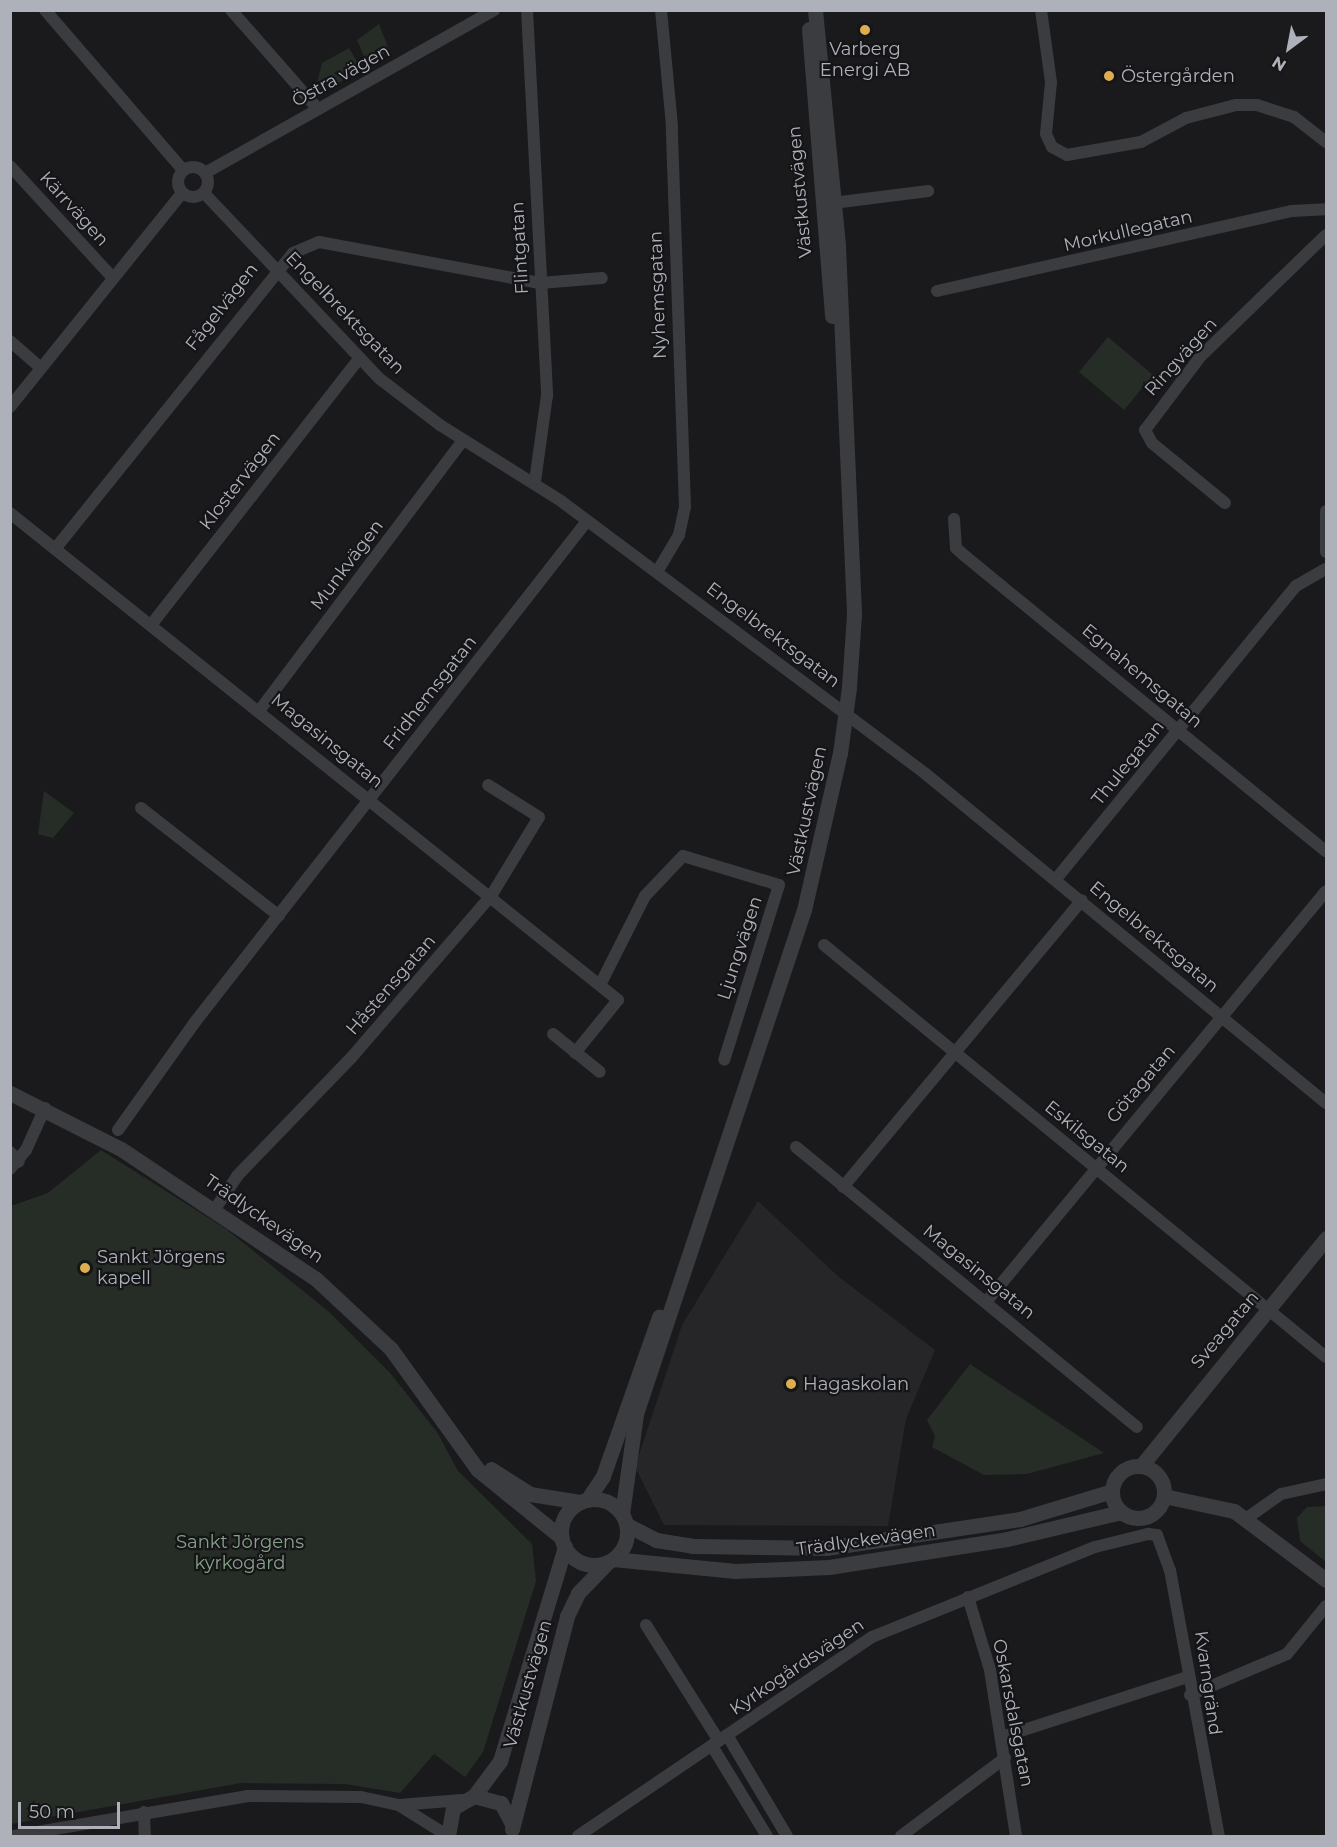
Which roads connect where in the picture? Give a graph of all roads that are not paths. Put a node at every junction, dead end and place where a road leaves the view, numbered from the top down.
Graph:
1 (45, 10) edge
2 (231, 10) edge
3 (494, 10) edge
4 (526, 10) edge
5 (661, 10) edge
6 (809, 10) edge
7 (815, 10) edge
8 (1041, 10) edge
9 (318, 109) junction
10 (1326, 142) edge
11 (10, 166) edge
12 (183, 170) junction
13 (205, 173) junction
14 (928, 191) dead end
15 (182, 193) junction
16 (204, 193) junction
17 (828, 203) junction
18 (1326, 209) edge
19 (1326, 235) edge
20 (277, 268) junction
21 (112, 277) junction
22 (602, 278) dead end
23 (540, 283) junction
24 (937, 291) dead end
25 (10, 341) edge
26 (359, 359) junction
27 (40, 368) junction
28 (10, 407) edge
29 (463, 440) junction
30 (535, 482) junction
31 (1225, 503) dead end
32 (1326, 511) edge
33 (10, 513) edge
34 (954, 519) dead end
35 (587, 521) junction
36 (55, 549) junction
37 (1326, 552) edge
38 (1326, 569) edge
39 (657, 572) junction
40 (151, 625) junction
41 (259, 711) junction
42 (1179, 730) junction
43 (488, 785) dead end
44 (369, 801) junction
45 (141, 808) dead end
46 (1326, 851) edge
47 (1056, 879) junction
48 (1326, 891) edge
49 (491, 896) junction
50 (1082, 900) junction
51 (279, 916) junction
52 (824, 945) dead end
53 (600, 985) junction
54 (1221, 1017) junction
55 (553, 1034) dead end
56 (955, 1052) junction
57 (576, 1053) junction
58 (724, 1060) dead end
59 (600, 1072) dead end
60 (10, 1093) edge
61 (1326, 1103) edge
62 (45, 1108) junction
63 (118, 1130) dead end
64 (796, 1147) dead end
65 (10, 1152) edge
66 (15, 1165) edge
67 (1096, 1167) junction
68 (843, 1187) junction
69 (215, 1209) junction
70 (1326, 1238) edge
71 (693, 1243) junction
72 (986, 1302) junction
73 (1268, 1309) junction
74 (1326, 1358) edge
75 (1137, 1426) dead end
76 (453, 1429) junction
77 (1141, 1466) junction
78 (1326, 1484) edge
79 (1112, 1491) junction
80 (1164, 1496) junction
81 (584, 1501) junction
82 (1121, 1512) junction
83 (1247, 1518) junction
84 (625, 1520) junction
85 (1157, 1535) joint
86 (563, 1542) junction
87 (610, 1561) junction
88 (1326, 1580) edge
89 (968, 1597) junction
90 (1326, 1606) edge
91 (646, 1625) dead end
92 (1188, 1677) junction
93 (1190, 1695) junction
94 (1002, 1737) junction
95 (720, 1741) junction
96 (1005, 1758) junction
97 (468, 1798) junction
98 (399, 1805) junction
99 (144, 1812) junction
100 (512, 1833) edge
101 (585, 1834) edge
102 (14, 1836) edge
103 (145, 1836) edge
104 (448, 1836) edge
105 (767, 1836) edge
106 (787, 1836) edge
107 (901, 1836) edge
108 (1016, 1836) edge
109 (1219, 1836) edge

1 - 12 street
2 - 9 street
3 - 9 street, Östra vägen
4 - 23 street, Flintgatan
5 - 39 street, Nyhemsgatan
6 - 17 street, Västkustvägen
7 - 17 street, Västkustvägen
8 - 10 street
9 - 13 street, Östra vägen
11 - 21 street, Kärrvägen
12 - 13 street
12 - 15 street
13 - 16 street
14 - 17 street
15 - 16 street
15 - 21 street
16 - 20 street, Engelbrektsgatan
17 - 71 street, Västkustvägen, bridge
18 - 24 street, Morkullegatan
19 - 31 street, Ringvägen
20 - 23 street, Fågelvägen
20 - 26 street, Engelbrektsgatan
20 - 36 street, Fågelvägen
21 - 27 street
22 - 23 street, Fågelvägen
23 - 30 street, Flintgatan
25 - 27 street
26 - 29 street, Engelbrektsgatan
26 - 40 street, Klostervägen
27 - 28 street
29 - 30 street, Engelbrektsgatan
29 - 41 street, Munkvägen
30 - 35 street, Engelbrektsgatan
32 - 37 street
33 - 36 street, Magasinsgatan
34 - 42 street, Egnahemsgatan
35 - 39 street, Engelbrektsgatan
35 - 44 street, Fridhemsgatan
36 - 40 street, Magasinsgatan
38 - 42 street, Thulegatan
39 - 47 street, Engelbrektsgatan
40 - 41 street, Magasinsgatan
41 - 44 street, Magasinsgatan
42 - 46 street, Egnahemsgatan
42 - 47 street, Thulegatan
43 - 49 street, Håstensgatan
44 - 49 street, Magasinsgatan
44 - 51 street, Fridhemsgatan
45 - 51 street
47 - 50 street, Engelbrektsgatan
48 - 54 street, Götagatan
49 - 53 street, Magasinsgatan
49 - 69 street, Håstensgatan
50 - 54 street, Engelbrektsgatan
50 - 56 street
51 - 63 street, Fridhemsgatan
52 - 56 street, Eskilsgatan
53 - 57 street, Magasinsgatan
53 - 58 street, Ljungvägen
54 - 61 street, Engelbrektsgatan
54 - 67 street, Götagatan
55 - 57 street
56 - 67 street, Eskilsgatan
56 - 68 street
57 - 59 street
60 - 62 street, Trädlyckevägen
62 - 66 street
62 - 69 street, Trädlyckevägen
64 - 68 street, Magasinsgatan
65 - 66 street
67 - 72 street, Götagatan
67 - 73 street, Eskilsgatan
68 - 72 street, Magasinsgatan
69 - 76 street, Trädlyckevägen
70 - 73 street, Sveagatan
71 - 81 street, Västkustvägen
71 - 84 street, Västkustvägen
72 - 75 street, Magasinsgatan
73 - 74 street, Eskilsgatan
73 - 77 street, Sveagatan
76 - 81 street, Trädlyckevägen
76 - 86 street, Trädlyckevägen
77 - 79 street
77 - 80 street
78 - 83 street
79 - 82 street
79 - 84 street, Trädlyckevägen
80 - 82 street, Trädlyckevägen
80 - 83 street
81 - 84 street
81 - 86 street
82 - 87 street, Trädlyckevägen
83 - 88 street
84 - 87 street
85 - 89 street, Kyrkogårdsvägen
85 - 92 street, Kvarngränd
86 - 87 street
86 - 97 street, Västkustvägen
87 - 100 street, Västkustvägen
89 - 94 street, Oskarsdalsgatan
89 - 95 street, Kyrkogårdsvägen
90 - 93 street
91 - 95 street
92 - 93 street, Kvarngränd
92 - 94 street
93 - 109 street, Kvarngränd
94 - 96 street, Oskarsdalsgatan
95 - 101 street, Kyrkogårdsvägen
95 - 105 street
95 - 106 street
96 - 107 street
96 - 108 street, Oskarsdalsgatan
97 - 98 street
97 - 100 street
97 - 104 street, Västkustvägen
98 - 99 street
98 - 104 street
99 - 102 street
99 - 103 street

